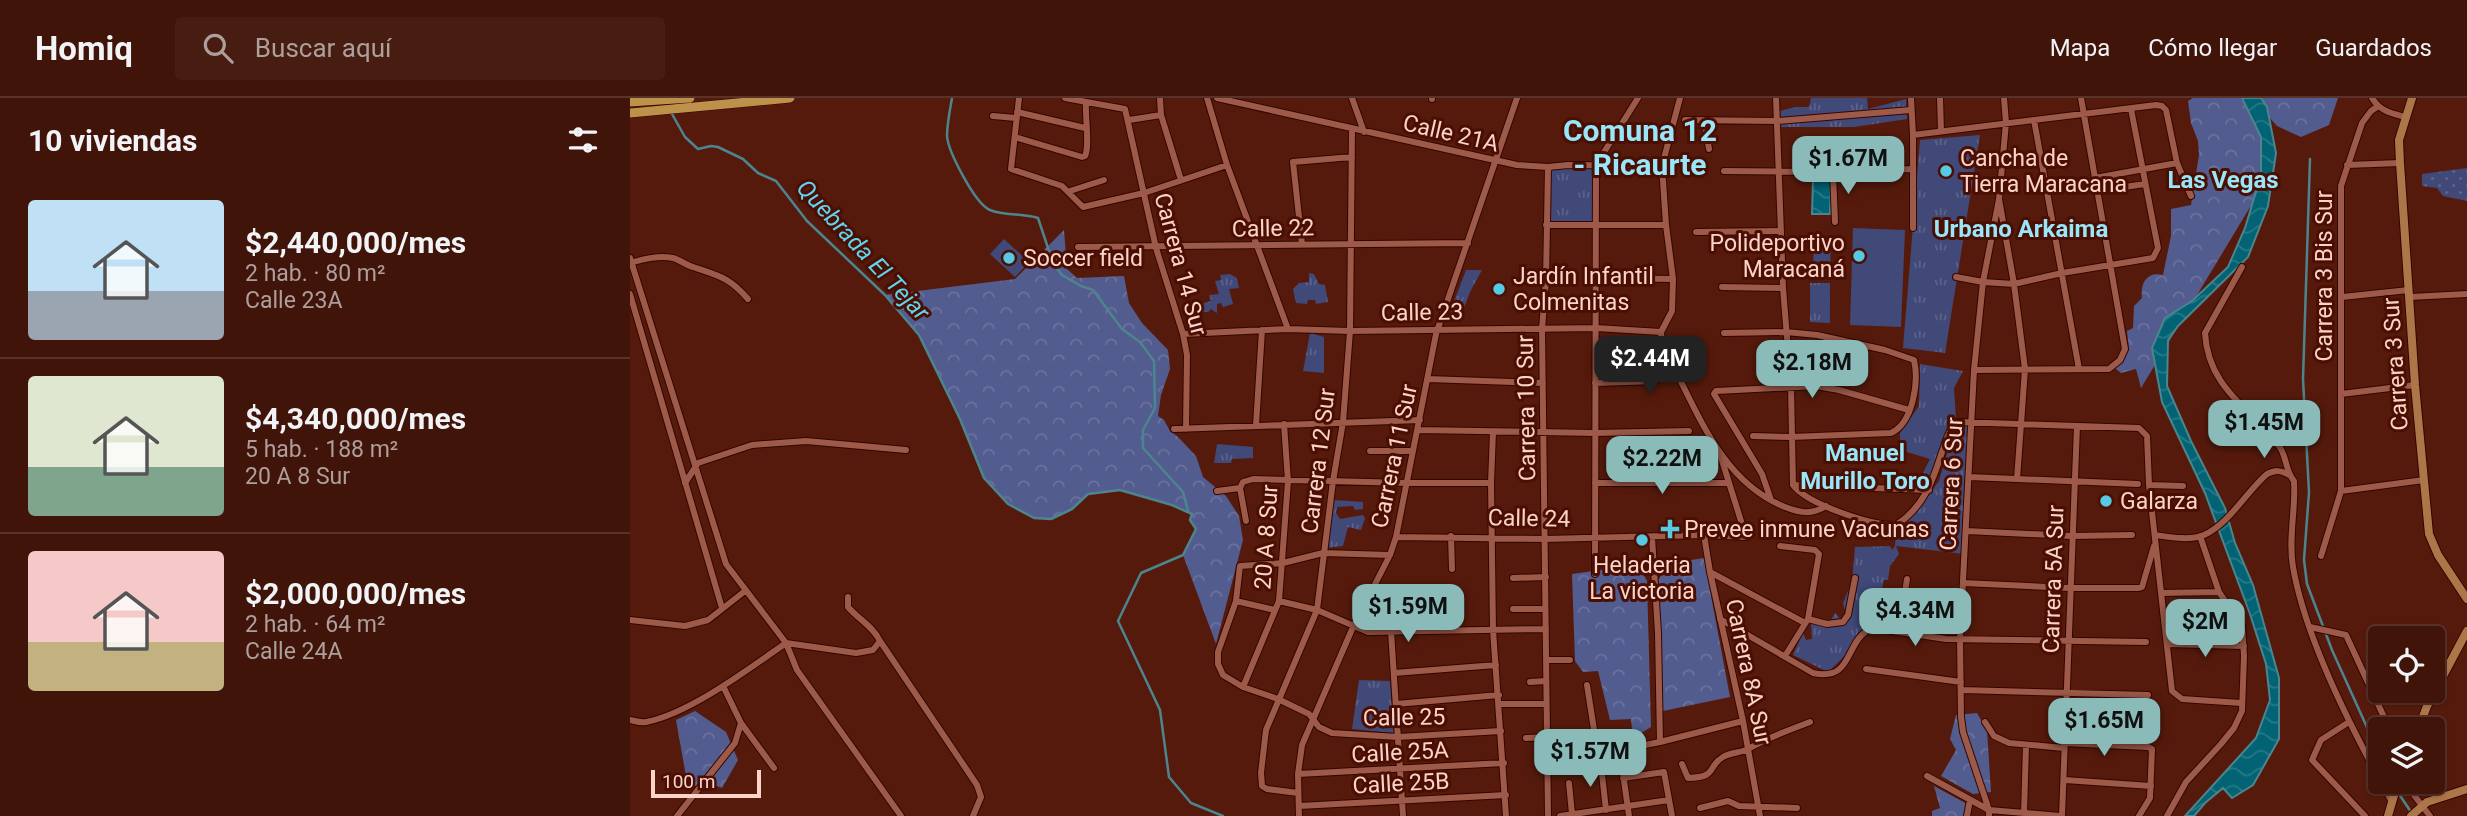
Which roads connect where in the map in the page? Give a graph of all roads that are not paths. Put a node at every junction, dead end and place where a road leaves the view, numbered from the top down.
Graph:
1 (690, 98) edge
2 (790, 98) edge
3 (1019, 98) edge
4 (1065, 98) edge
5 (1160, 98) edge
6 (1207, 98) edge
7 (1220, 98) edge
8 (1352, 98) edge
9 (1517, 98) edge
10 (1638, 98) edge
11 (1680, 98) edge
12 (1776, 98) edge
13 (1911, 98) edge
14 (1940, 98) edge
15 (2004, 98) edge
16 (2081, 98) edge
17 (2372, 98) edge
18 (2412, 98) edge
19 (630, 102) edge
20 (1086, 103) junction
21 (2377, 107) junction
22 (2131, 109) junction
23 (1911, 110) junction
24 (630, 113) edge
25 (1017, 115) junction
26 (1161, 115) junction
27 (2083, 115) junction
28 (993, 116) dead end
29 (2405, 117) junction
30 (1129, 120) junction
31 (1685, 120) dead end
32 (1704, 120) junction
33 (2034, 120) junction
34 (1777, 121) junction
35 (2006, 123) junction
36 (1085, 128) junction
37 (1352, 129) junction
38 (1941, 131) junction
39 (1364, 132) junction
40 (1913, 135) junction
41 (1014, 137) junction
42 (1709, 149) dead end
43 (1352, 157) junction
44 (1496, 161) junction
45 (2177, 163) junction
46 (2400, 163) junction
47 (1227, 165) junction
48 (1596, 165) junction
49 (1662, 166) junction
50 (2347, 166) junction
51 (1548, 167) junction
52 (1913, 169) junction
53 (1724, 171) dead end
54 (2142, 171) junction
55 (1780, 172) junction
56 (1833, 172) junction
57 (2095, 178) junction
58 (1104, 180) dead end
59 (1181, 180) junction
60 (2145, 184) junction
61 (1070, 191) junction
62 (2097, 191) junction
63 (1144, 192) junction
64 (2192, 196) dead end
65 (1999, 199) junction
66 (1835, 222) dead end
67 (1597, 224) junction
68 (1546, 225) junction
69 (1666, 225) junction
70 (1913, 228) dead end
71 (1781, 231) junction
72 (1696, 232) dead end
73 (1468, 243) junction
74 (1302, 244) junction
75 (1351, 244) junction
76 (1257, 245) junction
77 (1078, 247) dead end
78 (1156, 248) junction
79 (630, 261) edge
80 (2110, 265) junction
81 (2242, 267) dead end
82 (2062, 273) junction
83 (1956, 276) dead end
84 (1597, 278) junction
85 (1673, 279) junction
86 (1983, 282) junction
87 (2014, 284) junction
88 (1722, 288) dead end
89 (1783, 288) junction
90 (2410, 293) junction
91 (630, 294) edge
92 (2467, 294) edge
93 (2342, 297) junction
94 (748, 299) dead end
95 (1596, 328) junction
96 (1288, 329) junction
97 (1542, 329) junction
98 (1262, 330) junction
99 (1437, 330) junction
100 (1350, 331) junction
101 (1661, 332) junction
102 (1786, 332) junction
103 (1724, 333) dead end
104 (1183, 334) junction
105 (1666, 352) junction
106 (2025, 369) junction
107 (2079, 369) junction
108 (1974, 370) junction
109 (1428, 379) junction
110 (1543, 383) junction
111 (1595, 383) junction
112 (2415, 385) junction
113 (1791, 387) junction
114 (2341, 394) junction
115 (1909, 410) junction
116 (1420, 420) junction
117 (1343, 422) junction
118 (1971, 422) junction
119 (680, 423) junction
120 (2020, 424) junction
121 (1256, 425) junction
122 (1284, 425) junction
123 (2077, 426) junction
124 (670, 427) junction
125 (1174, 429) dead end
126 (1186, 429) junction
127 (1418, 430) junction
128 (1544, 431) junction
129 (1689, 431) dead end
130 (1493, 432) junction
131 (1595, 433) junction
132 (1753, 436) dead end
133 (1791, 438) junction
134 (906, 450) dead end
135 (1370, 451) dead end
136 (1413, 451) junction
137 (1719, 452) junction
138 (695, 466) junction
139 (2289, 475) junction
140 (1969, 477) junction
141 (2017, 480) junction
142 (2424, 480) junction
143 (1289, 481) junction
144 (1333, 481) junction
145 (2074, 482) junction
146 (684, 483) junction
147 (1407, 483) junction
148 (1491, 483) junction
149 (1595, 483) junction
150 (1728, 483) junction
151 (2138, 484) dead end
152 (1793, 485) junction
153 (2148, 485) junction
154 (2183, 486) dead end
155 (1240, 488) junction
156 (1929, 489) junction
157 (1217, 491) dead end
158 (2342, 491) junction
159 (1772, 501) junction
160 (1826, 506) junction
161 (1246, 521) dead end
162 (1966, 531) junction
163 (1704, 535) junction
164 (2132, 535) dead end
165 (2155, 535) junction
166 (2202, 535) junction
167 (1451, 536) junction
168 (2072, 536) junction
169 (1396, 537) junction
170 (1493, 537) junction
171 (1651, 537) junction
172 (1597, 538) junction
173 (1545, 539) junction
174 (2155, 543) junction
175 (1780, 546) dead end
176 (1323, 554) junction
177 (1390, 555) junction
178 (2321, 556) dead end
179 (1283, 563) junction
180 (1452, 569) dead end
181 (1710, 572) junction
182 (1595, 574) dead end
183 (1546, 577) junction
184 (1513, 578) dead end
185 (1855, 578) dead end
186 (1907, 579) dead end
187 (1963, 583) junction
188 (2070, 588) junction
189 (745, 592) junction
190 (2219, 592) junction
191 (2161, 593) junction
192 (848, 597) dead end
193 (2467, 599) edge
194 (1236, 601) junction
195 (1279, 601) junction
196 (722, 608) junction
197 (1513, 609) dead end
198 (1545, 609) junction
199 (1275, 610) junction
200 (1317, 610) junction
201 (1720, 619) junction
202 (630, 620) edge
203 (1806, 621) junction
204 (1353, 627) junction
205 (2310, 627) junction
206 (1546, 629) junction
207 (1493, 630) junction
208 (1391, 631) junction
209 (2467, 631) edge
210 (1899, 632) junction
211 (1960, 638) junction
212 (2067, 640) junction
213 (880, 641) junction
214 (2146, 642) dead end
215 (786, 643) junction
216 (2167, 644) junction
217 (2244, 646) junction
218 (1786, 656) junction
219 (1546, 660) junction
220 (1570, 660) dead end
221 (1496, 665) junction
222 (1866, 669) dead end
223 (1394, 673) junction
224 (1546, 681) junction
225 (1530, 682) dead end
226 (1587, 685) dead end
227 (723, 686) junction
228 (1961, 686) junction
229 (1242, 687) junction
230 (2066, 694) junction
231 (1499, 695) junction
232 (2148, 695) dead end
233 (1278, 699) junction
234 (2241, 703) junction
235 (1396, 704) junction
236 (1499, 704) junction
237 (1546, 704) junction
238 (1313, 717) junction
239 (2384, 717) edge
240 (2423, 717) edge
241 (630, 720) edge
242 (1743, 721) junction
243 (1810, 722) dead end
244 (1985, 722) dead end
245 (2349, 722) junction
246 (741, 723) junction
247 (1502, 731) junction
248 (1612, 735) dead end
249 (1595, 736) junction
250 (1398, 737) junction
251 (1546, 737) junction
252 (1526, 738) dead end
253 (1660, 742) junction
254 (2026, 745) junction
255 (2064, 746) junction
256 (1748, 749) junction
257 (2368, 757) edge
258 (1504, 764) junction
259 (1682, 764) dead end
260 (1571, 765) dead end
261 (774, 768) dead end
262 (1401, 770) junction
263 (1298, 774) junction
264 (1927, 776) dead end
265 (1623, 778) junction
266 (2065, 779) junction
267 (1569, 783) dead end
268 (2151, 786) junction
269 (2467, 789) edge
270 (1298, 793) junction
271 (2388, 794) edge
272 (2394, 794) edge
273 (1506, 795) junction
274 (1402, 800) junction
275 (1669, 800) junction
276 (1970, 800) junction
277 (2392, 801) junction
278 (1299, 806) junction
279 (1628, 806) junction
280 (1758, 806) junction
281 (1700, 808) dead end
282 (1797, 808) dead end
283 (1606, 810) junction
284 (2416, 810) edge
285 (1989, 813) edge
286 (1572, 814) edge
287 (2024, 814) edge
288 (677, 816) edge
289 (901, 816) edge
290 (973, 816) edge
291 (1299, 816) edge
292 (1403, 816) edge
293 (1506, 816) edge
294 (1548, 816) edge
295 (1560, 816) edge
296 (1629, 816) edge
297 (1672, 816) edge
298 (1760, 816) edge
299 (1967, 816) edge
300 (2061, 816) edge
301 (2139, 816) edge
302 (2167, 816) edge
303 (2365, 816) edge
304 (2388, 816) edge
305 (2430, 816) edge

1 - 19 main road
2 - 24 main road
3 - 25 street
4 - 20 street
5 - 26 street
6 - 47 street
7 - 37 street, Calle 21A
8 - 39 street
9 - 44 street, Carrera 11 Sur
10 - 48 street
11 - 49 street
12 - 34 street
13 - 23 street
14 - 38 street
15 - 35 street, Carrera 6 Sur
16 - 27 street
17 - 21 street
18 - 29 street, Carrera 3 Sur
20 - 30 street, Carrera 14 Sur
20 - 36 street
21 - 29 street
21 - 50 street, Carrera 3 Bis Sur
22 - 27 street
22 - 45 street
22 - 54 street
23 - 34 street
23 - 40 street
25 - 28 street
25 - 36 street
25 - 41 street
26 - 30 street
26 - 59 street
27 - 33 street
27 - 57 street
29 - 46 street, Carrera 3 Sur
30 - 63 street, Carrera 14 Sur
31 - 32 street
32 - 34 street
32 - 42 street
33 - 35 street
33 - 82 street
34 - 55 street
35 - 38 street
35 - 65 street, Carrera 6 Sur
36 - 41 street
37 - 39 street, Calle 21A
37 - 43 street, Carrera 12 Sur
38 - 40 street
39 - 44 street, Calle 21A
40 - 52 street
41 - 61 street
43 - 74 street
43 - 75 street, Carrera 12 Sur
44 - 51 street, Calle 21A
44 - 73 street, Carrera 11 Sur
45 - 54 street
45 - 64 street
46 - 50 street
46 - 90 street, Carrera 3 Sur
47 - 59 street
47 - 76 street
48 - 49 street, Calle 21A
48 - 51 street, Calle 21A
48 - 67 street
49 - 69 street
50 - 93 street, Carrera 3 Bis Sur
51 - 68 street, Carrera 10 Sur
52 - 56 street
52 - 70 street
53 - 55 street
54 - 57 street
54 - 60 street
55 - 56 street
55 - 71 street
56 - 66 street
57 - 62 street
58 - 61 street
59 - 63 street
60 - 62 street
60 - 80 street
61 - 63 street
62 - 80 street
63 - 78 street, Carrera 14 Sur
65 - 86 street, Carrera 6 Sur
65 - 87 street, Carrera 6 Sur
67 - 68 street
67 - 69 street
67 - 84 street
68 - 97 street, Carrera 10 Sur
69 - 85 street
71 - 72 street
71 - 89 street
73 - 75 street, Calle 22
73 - 99 street, Carrera 11 Sur
74 - 75 street, Calle 22
74 - 76 street, Calle 22
75 - 100 street, Carrera 12 Sur
76 - 78 street, Calle 22
76 - 96 street
77 - 78 street, Calle 22
78 - 104 street, Carrera 14 Sur
79 - 94 street
79 - 119 street
80 - 82 street
80 - 107 street
81 - 139 street
82 - 87 street
82 - 107 street
83 - 86 street
84 - 85 street
84 - 95 street
85 - 101 street
86 - 87 street
86 - 108 street, Carrera 6 Sur
87 - 106 street, Carrera 6 Sur
88 - 89 street
89 - 102 street
90 - 92 street
90 - 93 street
90 - 112 street, Carrera 3 Sur
91 - 124 street
93 - 114 street, Carrera 3 Bis Sur
95 - 97 street, Calle 23
95 - 101 street, Calle 23
95 - 111 street
96 - 98 street, Calle 23
96 - 100 street, Calle 23
97 - 99 street, Calle 23
97 - 110 street, Carrera 10 Sur
98 - 104 street, Calle 23
98 - 121 street
99 - 100 street, Calle 23
99 - 109 street, Carrera 11 Sur
100 - 117 street, Carrera 12 Sur
101 - 105 street
102 - 103 street
102 - 113 street
102 - 115 street
104 - 126 street, Carrera 14 Sur
105 - 111 street
105 - 137 street
106 - 107 street
106 - 108 street
106 - 120 street, Carrera 6 Sur
108 - 118 street, Carrera 6 Sur
109 - 110 street
109 - 116 street, Carrera 11 Sur
110 - 128 street, Carrera 10 Sur
111 - 131 street
112 - 114 street
112 - 142 street, Carrera 3 Sur
113 - 115 street
113 - 133 street
113 - 159 street
114 - 158 street, Carrera 3 Bis Sur
115 - 133 street
116 - 117 street
116 - 127 street, Carrera 11 Sur
117 - 122 street
117 - 144 street, Carrera 12 Sur
118 - 120 street
118 - 140 street, Carrera 6 Sur
118 - 156 street
119 - 124 street
119 - 138 street
120 - 123 street
120 - 141 street, Carrera 6 Sur
121 - 122 street
121 - 126 street
122 - 143 street, 20 A 8 Sur
123 - 145 street, Carrera 5A Sur
123 - 153 street
124 - 146 street
125 - 126 street
127 - 130 street
127 - 136 street, Carrera 11 Sur
128 - 130 street
128 - 131 street
128 - 173 street, Carrera 10 Sur
129 - 131 street
130 - 148 street
131 - 149 street
132 - 133 street
133 - 152 street
134 - 138 street
135 - 136 street
136 - 147 street, Carrera 11 Sur
137 - 150 street
137 - 159 street
138 - 146 street
138 - 189 street
139 - 166 street
139 - 205 street
140 - 141 street
140 - 162 street, Carrera 6 Sur
141 - 145 street
142 - 158 street
142 - 193 street, Carrera 3 Sur
143 - 144 street
143 - 155 street
143 - 179 street, 20 A 8 Sur
144 - 147 street
144 - 176 street, Carrera 12 Sur
145 - 151 street
145 - 168 street, Carrera 5A Sur
146 - 196 street
147 - 148 street
147 - 169 street, Carrera 11 Sur
148 - 170 street
149 - 150 street
149 - 172 street
150 - 163 street, Calle 24
152 - 156 street
152 - 160 street
153 - 154 street
153 - 165 street
155 - 157 street
155 - 161 street
156 - 160 street
158 - 178 street, Carrera 3 Bis Sur
159 - 160 street
162 - 168 street
162 - 187 street, Carrera 6 Sur
163 - 171 street, Calle 24
163 - 181 street, Carrera 8A Sur
164 - 168 street
165 - 166 street
165 - 174 street
166 - 190 street
167 - 169 street, Calle 24
167 - 170 street, Calle 24
167 - 180 street
168 - 188 street, Carrera 5A Sur
169 - 177 street, Carrera 11 Sur
170 - 173 street, Calle 24
170 - 207 street
171 - 172 street, Calle 24
171 - 253 street
172 - 173 street, Calle 24
172 - 182 street
173 - 183 street, Carrera 10 Sur
174 - 188 street
174 - 191 street
175 - 203 street
176 - 177 street
176 - 179 street
176 - 200 street, Carrera 12 Sur
177 - 204 street, Carrera 11 Sur
179 - 194 street
179 - 195 street, 20 A 8 Sur
181 - 201 street, Carrera 8A Sur
181 - 203 street
183 - 184 street
183 - 198 street, Carrera 10 Sur
185 - 203 street
186 - 210 street
187 - 188 street
187 - 211 street, Carrera 6 Sur
188 - 212 street, Carrera 5A Sur
189 - 196 street
189 - 215 street
190 - 191 street
190 - 217 street
191 - 216 street
192 - 213 street
194 - 199 street
194 - 229 street
195 - 199 street, 20 A 8 Sur
195 - 200 street
196 - 202 street
197 - 198 street
198 - 206 street, Carrera 10 Sur
199 - 229 street, 20 A 8 Sur
200 - 204 street
200 - 233 street, Carrera 12 Sur
201 - 218 street
201 - 242 street, Carrera 8A Sur
203 - 218 street
204 - 208 street
204 - 238 street, Carrera 11 Sur
205 - 239 street
205 - 245 street
206 - 207 street
206 - 219 street, Carrera 10 Sur
207 - 208 street
207 - 221 street
208 - 223 street
209 - 240 street
210 - 211 street
210 - 218 street
211 - 212 street
211 - 228 street, Carrera 6 Sur
212 - 214 street
212 - 230 street, Carrera 5A Sur
213 - 215 street
213 - 290 street
215 - 227 street
215 - 289 street
216 - 217 street
216 - 234 street
217 - 234 street
219 - 220 street
219 - 224 street, Carrera 10 Sur
221 - 223 street
221 - 231 street
222 - 228 street
223 - 235 street
224 - 225 street
224 - 237 street, Carrera 10 Sur
226 - 249 street
227 - 241 street
227 - 246 street
228 - 230 street
228 - 285 street, Carrera 6 Sur
229 - 233 street
230 - 232 street
230 - 255 street, Carrera 5A Sur
231 - 235 street
231 - 236 street
233 - 238 street
233 - 270 street, Carrera 12 Sur
234 - 302 street
235 - 250 street
236 - 237 street
236 - 247 street
237 - 251 street, Carrera 10 Sur
238 - 250 street, Calle 25
238 - 263 street, Carrera 11 Sur
242 - 253 street
242 - 256 street, Carrera 8A Sur
243 - 256 street
244 - 254 street
245 - 257 street
245 - 303 street
246 - 261 street
246 - 288 street
247 - 250 street, Calle 25
247 - 258 street
248 - 249 street
249 - 251 street
250 - 262 street
251 - 252 street
251 - 294 street, Carrera 10 Sur
253 - 265 street
254 - 255 street
254 - 287 street
255 - 266 street, Carrera 5A Sur
255 - 268 street
256 - 259 street
256 - 280 street, Carrera 8A Sur
258 - 262 street, Calle 25A
258 - 273 street
260 - 283 street
262 - 263 street, Calle 25A
262 - 274 street
263 - 270 street, Carrera 11 Sur
264 - 276 street
265 - 275 street
265 - 279 street
266 - 268 street
266 - 300 street, Carrera 5A Sur
267 - 286 street
268 - 301 street
269 - 284 street
270 - 278 street, Carrera 11 Sur
271 - 277 street
272 - 277 street
273 - 274 street, Calle 25B
273 - 293 street
274 - 278 street, Calle 25B
274 - 292 street
275 - 279 street
275 - 297 street
276 - 285 street
276 - 299 street
277 - 304 street
278 - 291 street, Carrera 11 Sur
279 - 283 street
279 - 296 street
280 - 281 street
280 - 282 street
280 - 298 street, Carrera 8A Sur
283 - 286 street
284 - 305 street
285 - 287 street
286 - 295 street
287 - 300 street

